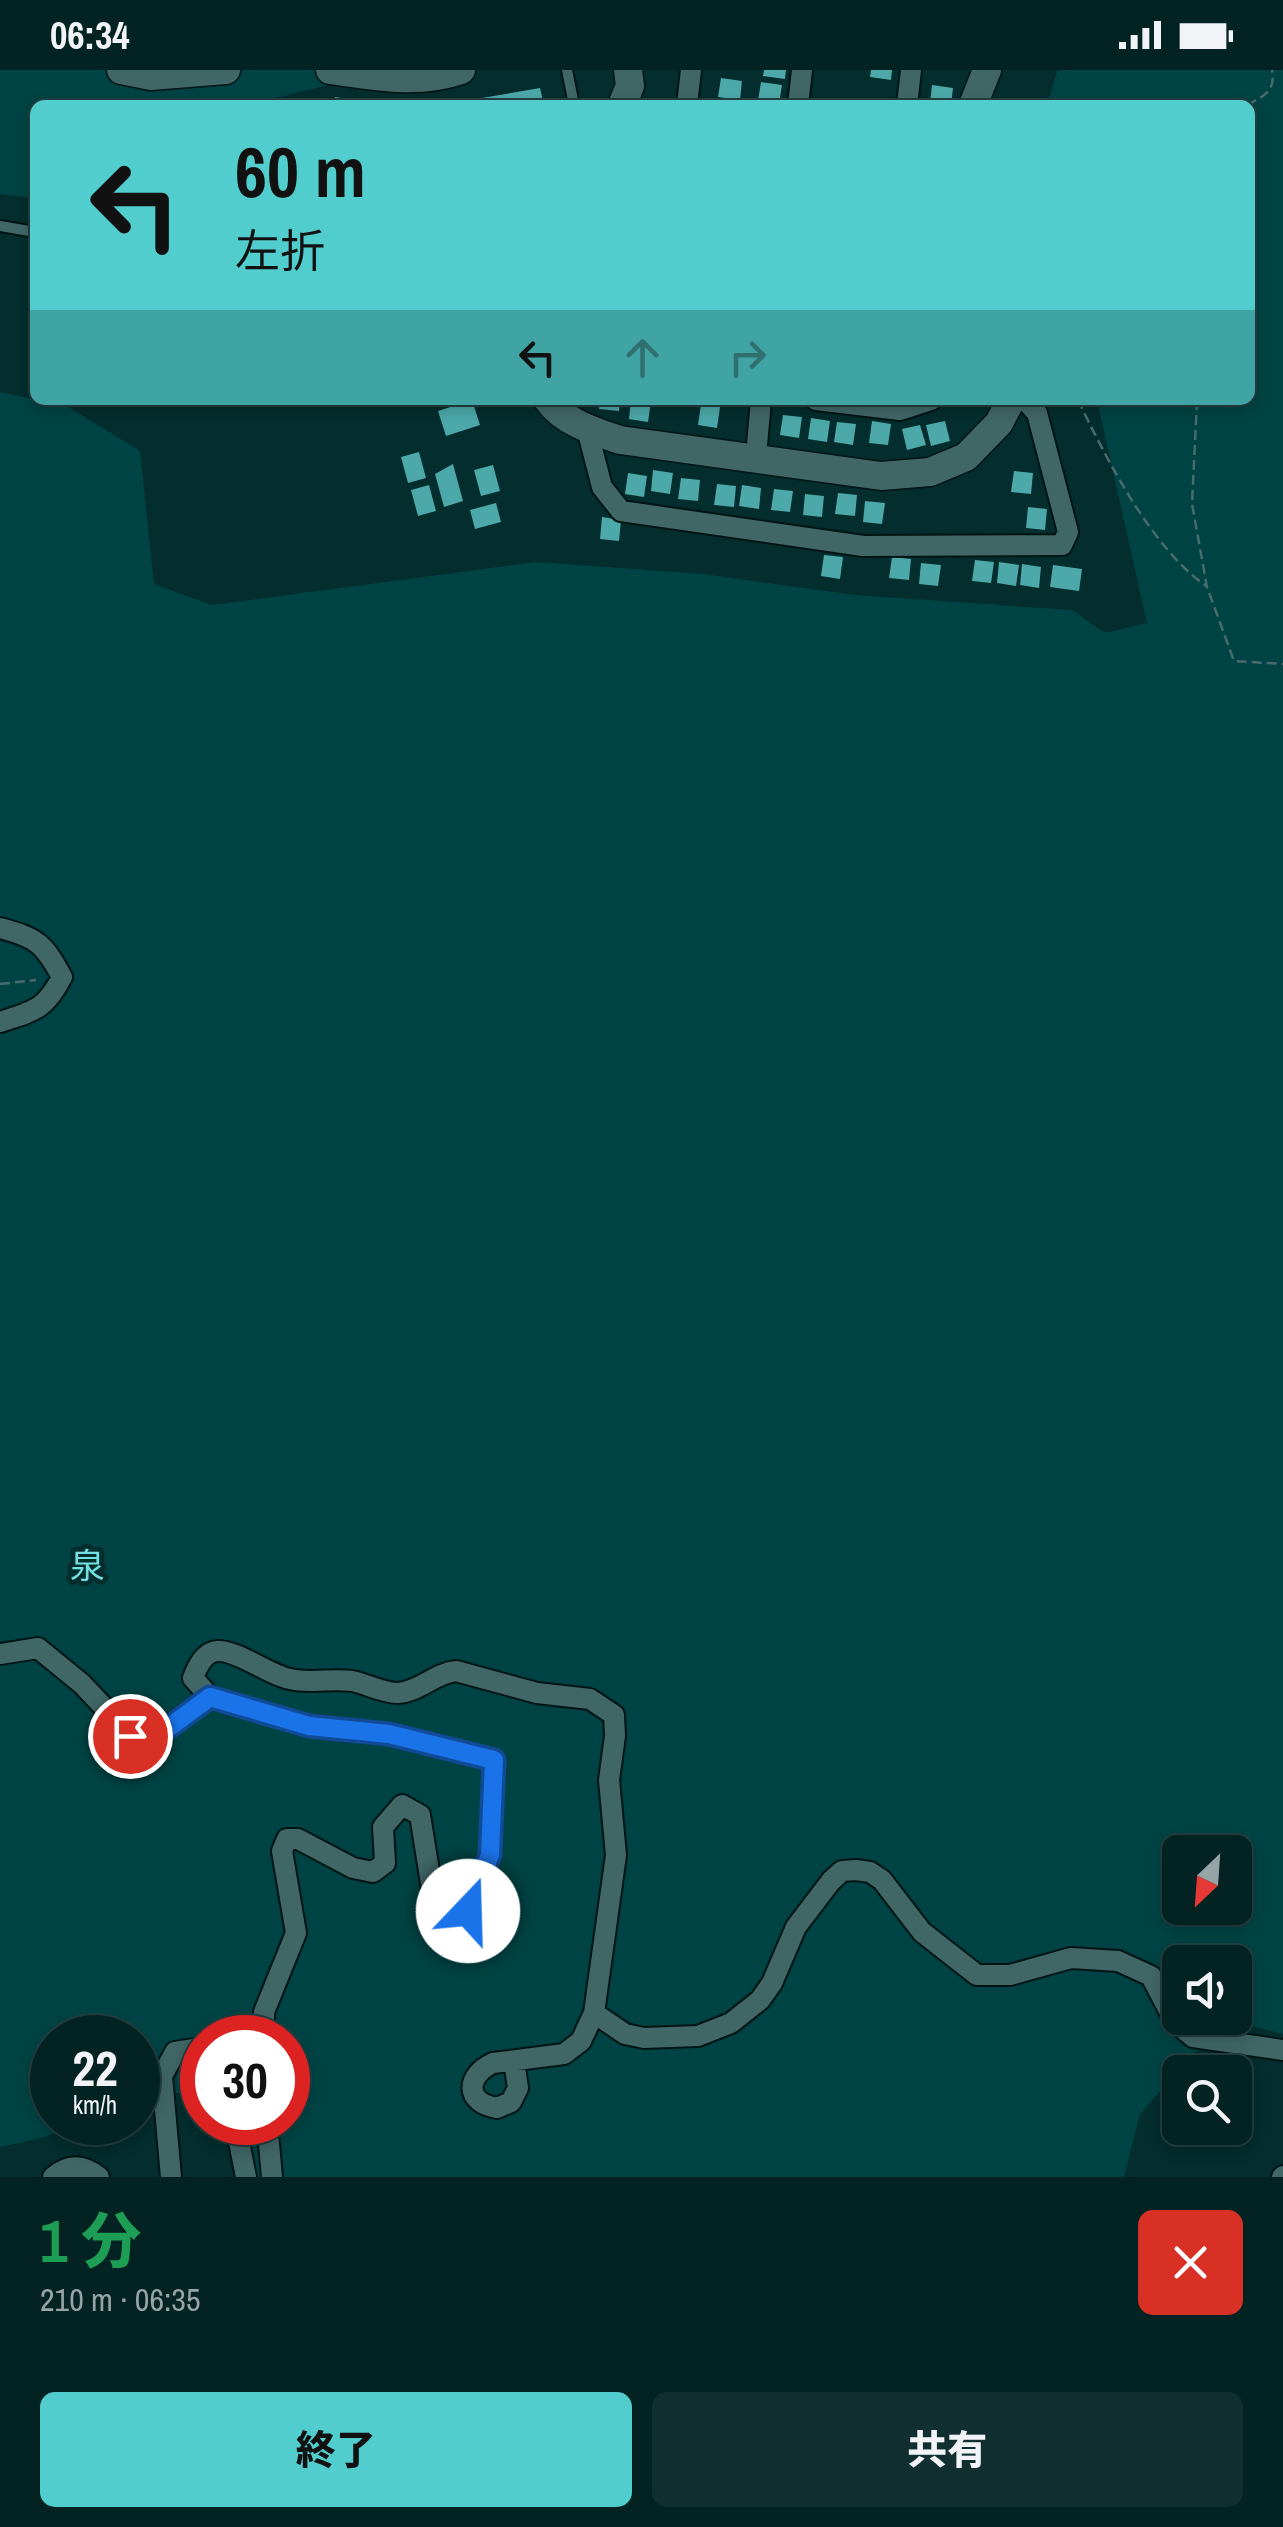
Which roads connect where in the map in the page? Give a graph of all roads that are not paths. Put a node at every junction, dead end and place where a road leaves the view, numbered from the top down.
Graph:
1 (121, 70) edge
2 (226, 70) edge
3 (330, 70) edge
4 (461, 70) edge
5 (567, 70) edge
6 (628, 70) edge
7 (691, 70) edge
8 (802, 70) edge
9 (911, 70) edge
10 (573, 100) edge
11 (624, 100) edge
12 (688, 100) edge
13 (799, 100) edge
14 (908, 100) edge
15 (0, 226) edge
16 (30, 231) edge
17 (552, 405) edge
18 (761, 405) edge
19 (870, 405) edge
20 (916, 405) edge
21 (1008, 405) edge
22 (1030, 405) edge
23 (587, 429) junction
24 (756, 456) junction
25 (0, 928) edge
26 (0, 1022) edge
27 (0, 1654) edge
28 (210, 1697) junction
29 (594, 2013) junction
30 (264, 2015) edge
31 (1283, 2050) edge
32 (180, 2051) edge
33 (514, 2061) dead end
34 (240, 2145) edge
35 (269, 2145) edge
36 (53, 2177) edge
37 (99, 2177) edge
38 (171, 2177) edge
39 (246, 2177) edge
40 (272, 2177) edge

1 - 2 main road
3 - 4 main road
5 - 10 lane
6 - 11 main road
7 - 12 street
8 - 13 street
9 - 14 street
15 - 16 lane
17 - 23 main road
18 - 24 street
19 - 20 street
21 - 24 main road
22 - 23 street
23 - 24 main road
25 - 26 street
27 - 28 street
28 - 29 street
28 - 30 street
29 - 31 street
29 - 33 street
32 - 38 street
34 - 39 street
35 - 40 street
36 - 37 street

